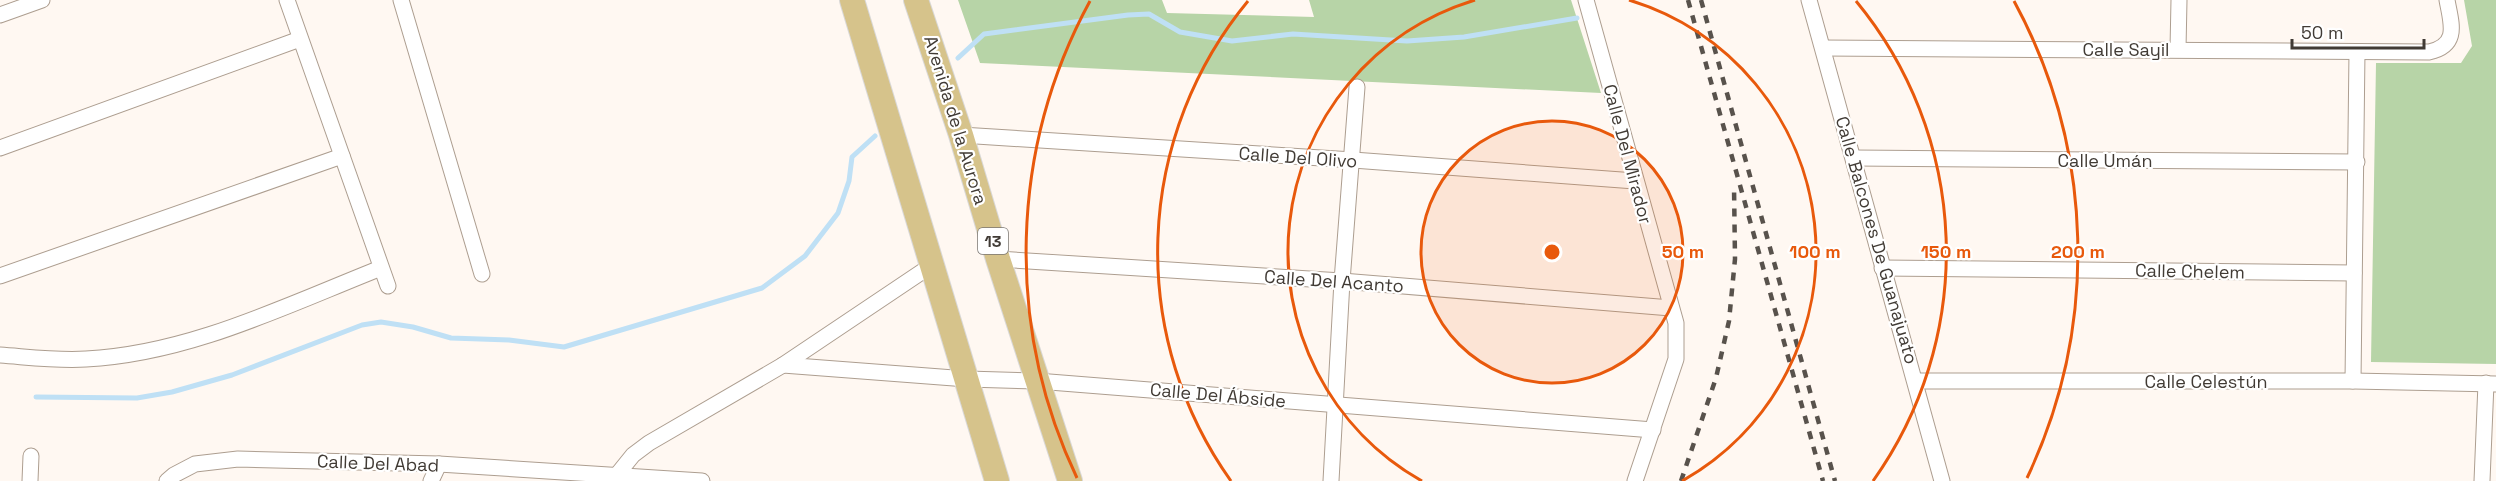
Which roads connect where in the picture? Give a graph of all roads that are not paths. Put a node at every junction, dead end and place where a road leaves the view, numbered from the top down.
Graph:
1 (42, 0) edge
2 (287, 0) edge
3 (401, 0) edge
4 (852, 0) edge
5 (916, 0) edge
6 (1586, 0) edge
7 (1809, 0) edge
8 (2179, 0) edge
9 (2446, 0) edge
10 (0, 15) edge
11 (300, 39) junction
12 (1823, 48) junction
13 (2178, 49) junction
14 (2357, 52) junction
15 (1357, 87) dead end
16 (961, 135) junction
17 (0, 148) edge
18 (342, 156) junction
19 (1854, 158) junction
20 (1353, 160) junction
21 (2357, 162) junction
22 (1635, 181) junction
23 (998, 259) junction
24 (932, 265) junction
25 (381, 268) junction
26 (1882, 268) junction
27 (2354, 273) junction
28 (482, 274) dead end
29 (0, 276) edge
30 (1342, 281) junction
31 (388, 286) dead end
32 (1671, 308) junction
33 (0, 355) edge
34 (783, 365) junction
35 (967, 379) junction
36 (1037, 381) junction
37 (1916, 381) junction
38 (2353, 381) junction
39 (2491, 383) edge
40 (1335, 405) junction
41 (1653, 430) junction
42 (31, 456) dead end
43 (439, 464) junction
44 (613, 478) edge
45 (30, 481) edge
46 (167, 481) edge
47 (431, 481) edge
48 (702, 481) edge
49 (997, 481) edge
50 (1070, 481) edge
51 (1332, 481) edge
52 (1635, 481) edge
53 (1942, 481) edge
54 (2482, 481) edge

1 - 10 street
2 - 11 street
3 - 28 street
4 - 24 main road
5 - 16 main road, Avenida de la Aurora / 13
6 - 22 street, Calle Del Mirador
7 - 12 street, Calle Balcones De Guanajuato
8 - 13 street
9 - 14 street, Calle Sayil
11 - 17 street
11 - 18 street
12 - 13 street, Calle Sayil
12 - 19 street, Calle Balcones De Guanajuato
13 - 14 street, Calle Sayil
14 - 21 street
15 - 20 street
16 - 20 street, Calle Del Olivo
16 - 23 main road, Avenida de la Aurora / 13
18 - 25 street
18 - 29 street
19 - 21 street, Calle Umán
19 - 26 street, Calle Balcones De Guanajuato
20 - 22 street, Calle Del Olivo
20 - 30 street
21 - 27 street
22 - 32 street, Calle Del Mirador
23 - 30 street, Calle Del Acanto
23 - 36 main road, Avenida de la Aurora / 13
24 - 34 street
24 - 35 main road
25 - 31 street
25 - 33 street
26 - 27 street, Calle Chelem
26 - 37 street, Calle Balcones De Guanajuato
27 - 38 street
30 - 32 street, Calle Del Acanto
30 - 40 street
32 - 41 street, Calle Del Mirador
34 - 35 street, Calle Del Ábside
34 - 44 street
35 - 36 street, Calle Del Ábside
35 - 49 main road
36 - 40 street, Calle Del Ábside
36 - 50 main road, Avenida de la Aurora / 13
37 - 38 street, Calle Celestún
37 - 53 street, Calle Balcones De Guanajuato
38 - 39 street, Calle Celestún
39 - 54 street
40 - 41 street, Calle Del Ábside
40 - 51 street
41 - 52 street, Calle Del Mirador
42 - 45 street
43 - 44 street, Calle Del Abad
43 - 46 street, Calle Del Abad
43 - 47 street
44 - 48 street, Calle Del Abad

